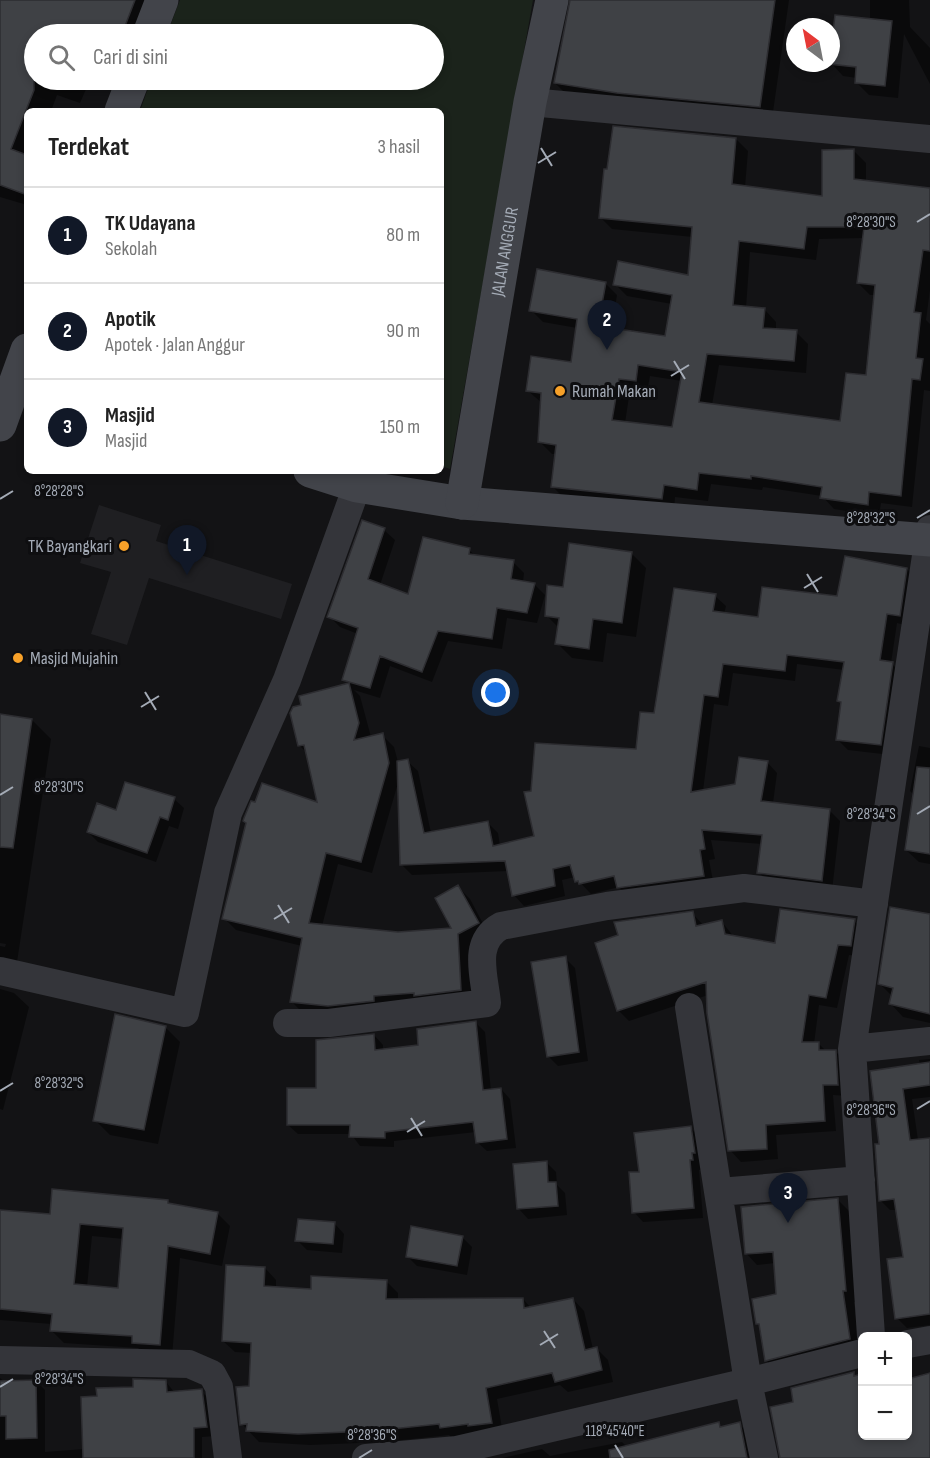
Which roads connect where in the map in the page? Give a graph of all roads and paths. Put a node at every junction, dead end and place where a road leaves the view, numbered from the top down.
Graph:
1 (162, 0) edge
2 (552, 0) edge
3 (153, 24) edge
4 (129, 90) edge
5 (530, 102) junction
6 (122, 108) edge
7 (930, 139) edge
8 (24, 364) edge
9 (0, 425) edge
10 (319, 474) edge
11 (357, 486) junction
12 (462, 503) junction
13 (930, 536) edge
14 (874, 904) junction
15 (0, 971) edge
16 (689, 1006) dead end
17 (287, 1023) dead end
18 (930, 1041) edge
19 (852, 1049) junction
20 (861, 1180) junction
21 (719, 1192) junction
22 (871, 1332) edge
23 (930, 1340) edge
24 (912, 1343) edge
25 (858, 1354) edge
26 (0, 1360) edge
27 (748, 1382) junction
28 (228, 1458) edge
29 (366, 1458) edge
30 (764, 1458) edge

1 - 3 street
2 - 5 street, JALAN ANGGUR
4 - 6 street
5 - 7 street
5 - 12 street, JALAN ANGGUR
8 - 9 street
10 - 11 street
11 - 12 street
11 - 15 street
12 - 13 street
13 - 14 street
14 - 17 street
14 - 19 street
16 - 21 street
18 - 19 street
19 - 20 street
20 - 21 street
20 - 22 street
21 - 27 street
23 - 24 street
25 - 27 street
26 - 28 street
27 - 29 street
27 - 30 street

